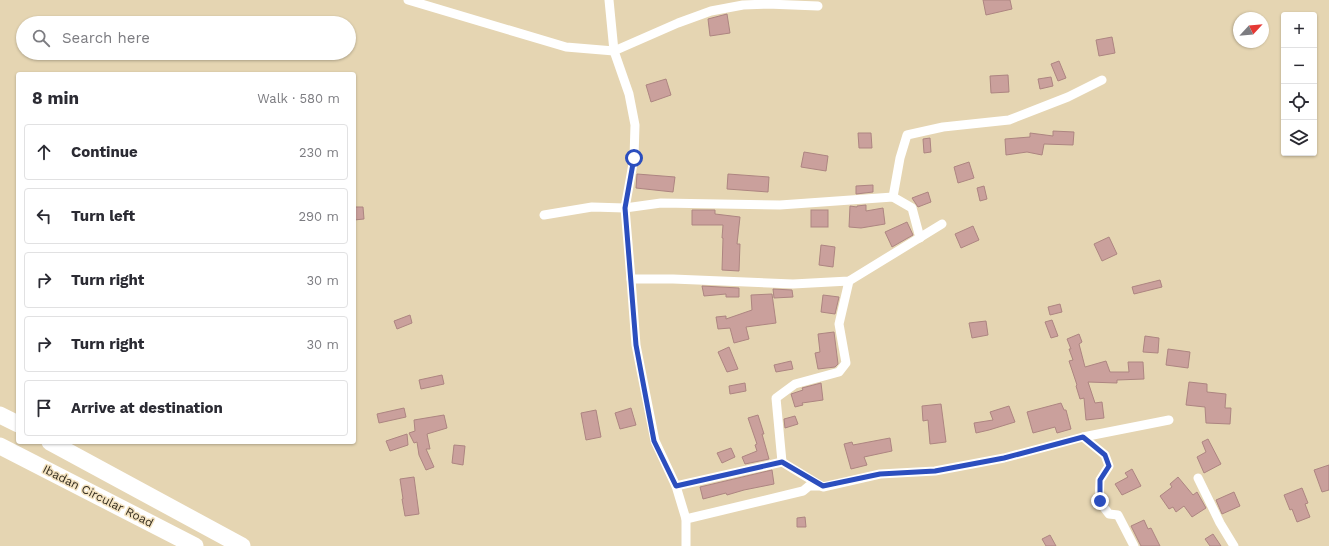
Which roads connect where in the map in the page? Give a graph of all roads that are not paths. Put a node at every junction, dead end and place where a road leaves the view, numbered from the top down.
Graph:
1 (408, 0) edge
2 (609, 0) edge
3 (818, 6) dead end
4 (614, 51) junction
5 (1102, 80) dead end
6 (893, 197) junction
7 (625, 208) junction
8 (544, 216) dead end
9 (942, 224) dead end
10 (920, 238) junction
11 (631, 279) junction
12 (849, 281) junction
13 (0, 415) edge
14 (1169, 420) dead end
15 (16, 423) edge
16 (1083, 437) junction
17 (54, 444) edge
18 (0, 446) edge
19 (782, 462) junction
20 (1198, 478) dead end
21 (676, 486) junction
22 (823, 486) junction
23 (686, 519) junction
24 (195, 546) edge
25 (242, 546) edge
26 (686, 546) edge
27 (1134, 546) edge
28 (1234, 546) edge

1 - 4 street
2 - 4 street
3 - 4 street
4 - 7 street
5 - 6 street
6 - 7 street
6 - 10 street
7 - 8 street
7 - 11 street
9 - 10 street
10 - 12 street
11 - 12 street
11 - 21 street
12 - 19 street
13 - 15 highway
14 - 16 street
16 - 22 street
16 - 27 street
17 - 25 highway, Ibadan Circular Road
18 - 24 highway, Ibadan Circular Road
19 - 21 street
19 - 22 street
20 - 28 street
21 - 23 street
22 - 23 street
23 - 26 street

